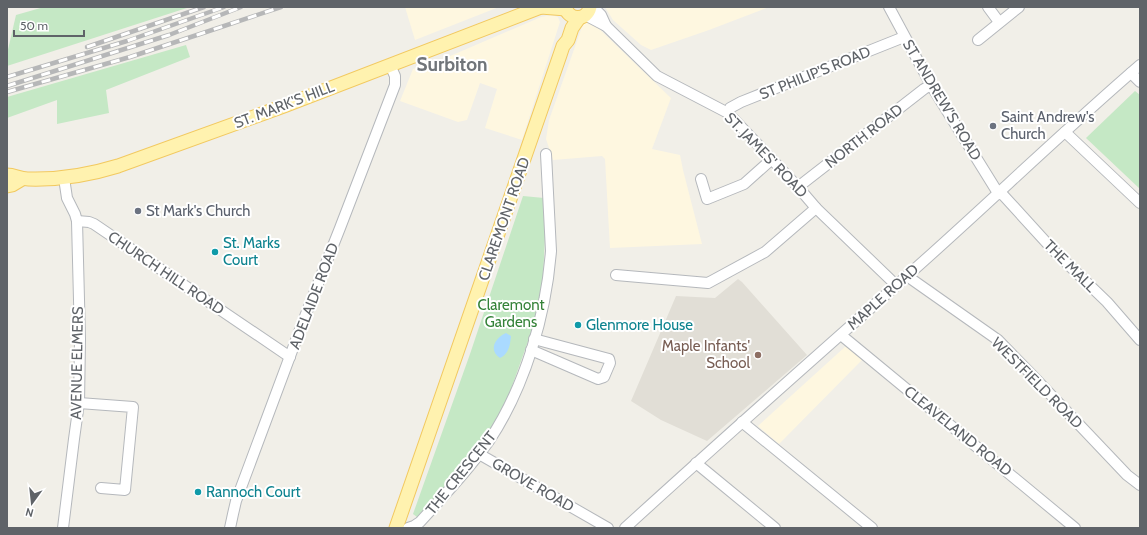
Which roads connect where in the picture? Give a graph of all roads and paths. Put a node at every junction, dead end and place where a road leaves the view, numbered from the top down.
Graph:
1 (541, 7) edge
2 (889, 7) edge
3 (988, 7) edge
4 (1019, 7) edge
5 (578, 11) edge
6 (999, 22) junction
7 (904, 37) junction
8 (978, 40) dead end
9 (390, 65) junction
10 (1140, 65) edge
11 (1131, 73) junction
12 (1140, 82) edge
13 (931, 85) junction
14 (728, 112) junction
15 (1065, 132) junction
16 (546, 154) dead end
17 (772, 159) junction
18 (7, 175) edge
19 (64, 178) junction
20 (22, 179) junction
21 (701, 179) dead end
22 (7, 186) edge
23 (798, 187) junction
24 (998, 193) junction
25 (1140, 202) edge
26 (816, 208) junction
27 (77, 221) junction
28 (616, 275) dead end
29 (907, 276) junction
30 (896, 285) junction
31 (841, 335) junction
32 (534, 339) junction
33 (1140, 340) edge
34 (531, 350) junction
35 (290, 357) junction
36 (79, 404) junction
37 (742, 422) junction
38 (479, 454) junction
39 (696, 463) junction
40 (1140, 485) edge
41 (101, 488) dead end
42 (64, 528) edge
43 (230, 528) edge
44 (400, 528) edge
45 (608, 528) edge
46 (625, 528) edge
47 (775, 528) edge
48 (872, 528) edge
49 (1075, 528) edge

1 - 5 main road, ST. MARK'S HILL
1 - 9 main road, ST. MARK'S HILL
2 - 7 street, ST ANDREW'S ROAD
3 - 6 street
4 - 6 street
5 - 14 street, ST. JAMES' ROAD
5 - 44 main road, CLAREMONT ROAD
6 - 8 street
7 - 13 street, ST ANDREW'S ROAD
7 - 14 street, ST PHILIP'S ROAD
9 - 19 main road, ST. MARK'S HILL
9 - 35 street, ADELAIDE ROAD
10 - 11 street, MAPLE ROAD
11 - 12 street
11 - 15 street, MAPLE ROAD
13 - 23 street, NORTH ROAD
13 - 24 street, ST ANDREW'S ROAD
14 - 17 street, ST. JAMES' ROAD
15 - 24 street, MAPLE ROAD
15 - 25 street
16 - 32 street, THE CRESCENT
17 - 21 street
17 - 23 street, ST. JAMES' ROAD
18 - 20 main road, ST. MARK'S HILL
19 - 20 main road, ST. MARK'S HILL
19 - 27 street
20 - 22 main road, ST. MARK'S HILL
23 - 26 street, ST. JAMES' ROAD
24 - 29 street, MAPLE ROAD
24 - 33 street, THE MALL
26 - 28 street
26 - 30 street, ST. JAMES' ROAD
27 - 35 street, CHURCH HILL ROAD
27 - 36 street, AVENUE ELMERS
29 - 30 street, MAPLE ROAD
29 - 40 street, WESTFIELD ROAD
30 - 31 street, MAPLE ROAD
31 - 37 street, MAPLE ROAD
31 - 49 street, CLEAVELAND ROAD
32 - 34 street, THE CRESCENT
32 - 34 street
34 - 38 street, THE CRESCENT
35 - 43 street, ADELAIDE ROAD
36 - 41 street
36 - 42 street, AVENUE ELMERS
37 - 39 street, MAPLE ROAD
37 - 48 street
38 - 44 street, THE CRESCENT
38 - 45 street, GROVE ROAD
39 - 46 street, MAPLE ROAD
39 - 47 street

